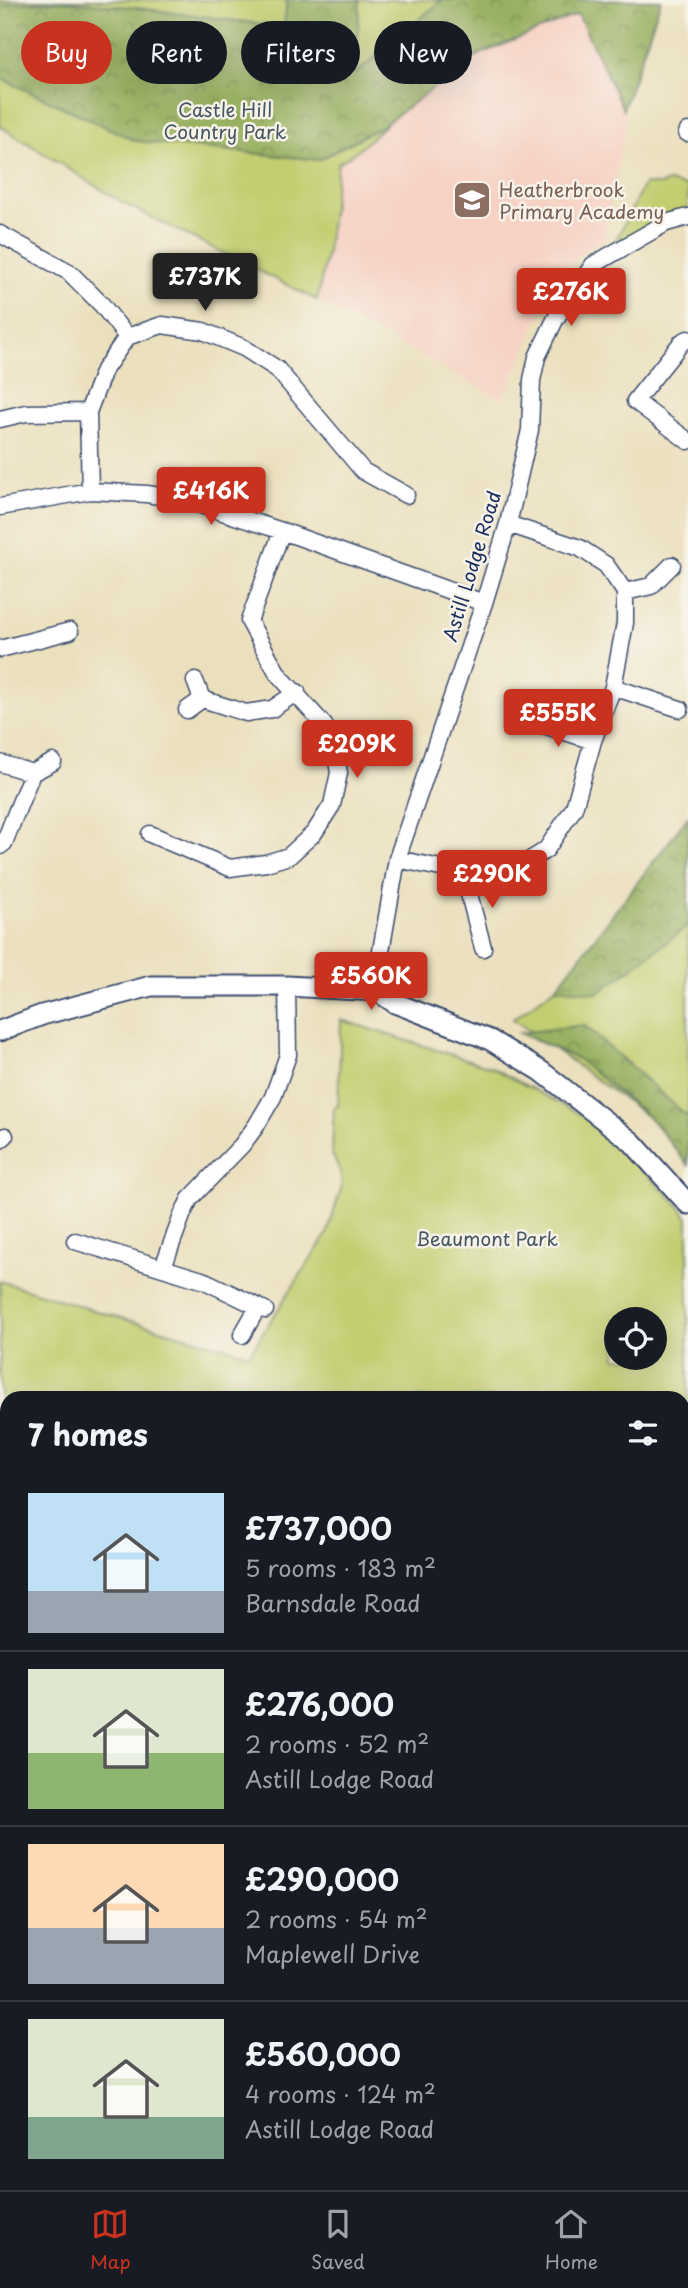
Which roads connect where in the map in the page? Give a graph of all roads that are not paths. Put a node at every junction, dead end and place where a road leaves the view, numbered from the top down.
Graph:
1 (688, 216) edge
2 (0, 234) edge
3 (127, 337) junction
4 (688, 340) edge
5 (88, 412) junction
6 (0, 419) edge
7 (688, 442) edge
8 (90, 491) junction
9 (406, 495) dead end
10 (0, 507) edge
11 (508, 524) junction
12 (282, 531) junction
13 (672, 565) dead end
14 (625, 592) junction
15 (484, 603) junction
16 (70, 631) dead end
17 (0, 649) edge
18 (195, 681) dead end
19 (612, 687) junction
20 (296, 692) junction
21 (202, 699) junction
22 (680, 709) dead end
23 (187, 710) dead end
24 (534, 722) dead end
25 (593, 741) junction
26 (53, 762) dead end
27 (0, 763) edge
28 (32, 773) junction
29 (150, 834) dead end
30 (0, 846) edge
31 (397, 859) junction
32 (471, 876) junction
33 (483, 947) dead end
34 (286, 986) junction
35 (377, 991) junction
36 (0, 1031) edge
37 (688, 1204) edge
38 (75, 1241) dead end
39 (163, 1267) junction
40 (242, 1335) dead end

1 - 11 street, Astill Lodge Road
2 - 3 street
3 - 5 street
3 - 9 street
4 - 7 street
5 - 6 street
5 - 8 street
8 - 10 street
8 - 12 street
11 - 14 street
11 - 15 street, Astill Lodge Road
12 - 15 street
12 - 20 street
13 - 14 street
14 - 19 street
15 - 31 street, Astill Lodge Road
16 - 17 street
18 - 21 street
19 - 22 street
19 - 25 street
20 - 21 street
20 - 29 street
21 - 23 street
24 - 25 street
25 - 32 street
26 - 28 street
27 - 28 street
28 - 30 street
31 - 32 street
31 - 35 street, Astill Lodge Road
32 - 33 street
34 - 35 street
34 - 36 street
34 - 39 street
35 - 37 street
38 - 39 street
39 - 40 street

